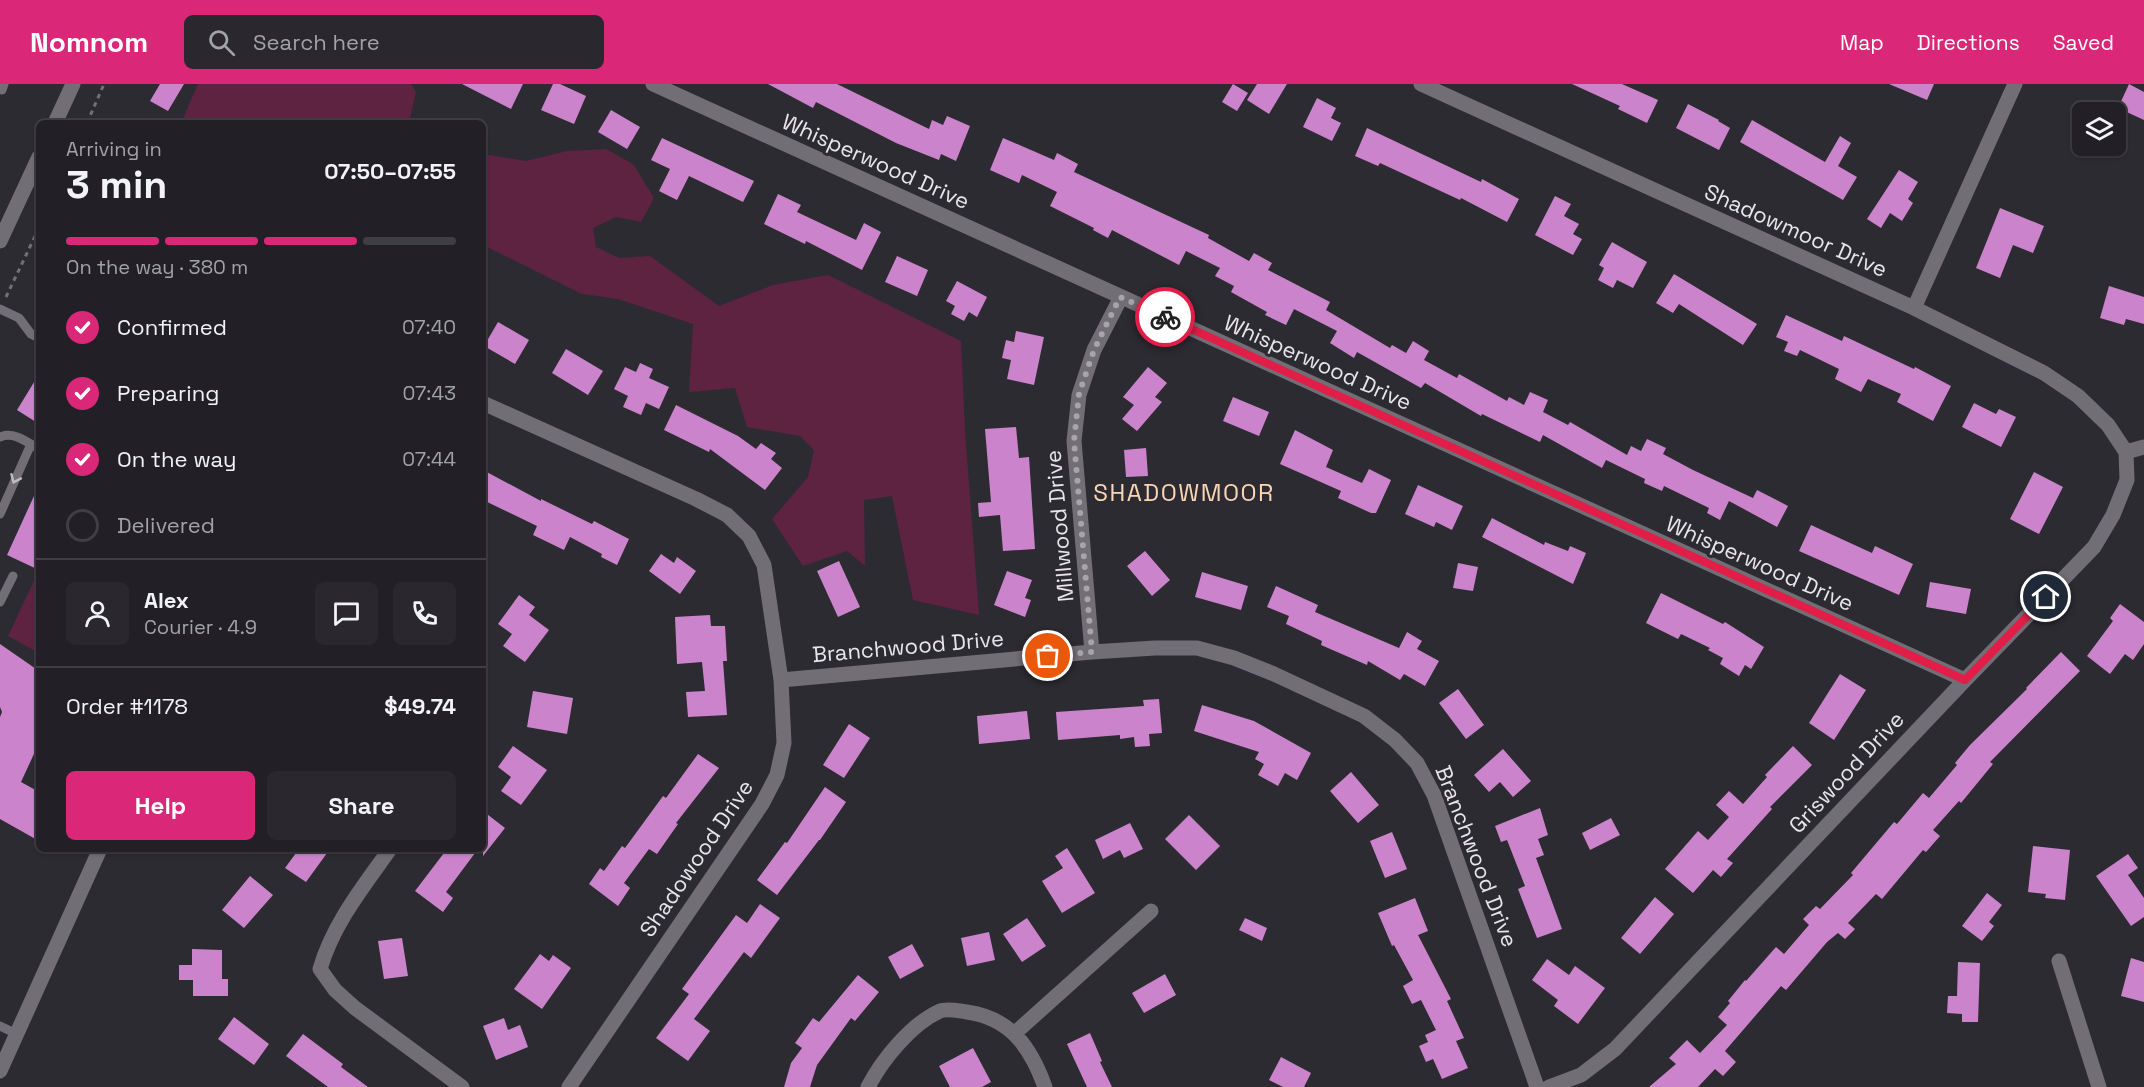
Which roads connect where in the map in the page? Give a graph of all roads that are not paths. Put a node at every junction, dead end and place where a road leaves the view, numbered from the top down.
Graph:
1 (73, 84) edge
2 (653, 84) edge
3 (1421, 84) edge
4 (2015, 84) edge
5 (56, 120) edge
6 (36, 164) edge
7 (0, 242) edge
8 (1120, 297) junction
9 (1914, 308) junction
10 (0, 309) edge
11 (36, 336) edge
12 (486, 405) edge
13 (0, 437) edge
14 (35, 447) edge
15 (2144, 447) edge
16 (2126, 452) junction
17 (0, 514) edge
18 (13, 576) dead end
19 (0, 602) edge
20 (1092, 652) junction
21 (781, 680) junction
22 (1965, 680) junction
23 (99, 852) edge
24 (388, 852) edge
25 (1151, 911) dead end
26 (2059, 961) dead end
27 (0, 1026) edge
28 (1015, 1033) junction
29 (17, 1034) junction
30 (0, 1071) edge
31 (462, 1087) edge
32 (568, 1087) edge
33 (868, 1087) edge
34 (1045, 1087) edge
35 (1537, 1087) edge
36 (1549, 1087) edge
37 (2099, 1087) edge

1 - 5 street
2 - 8 street, Whisperwood Drive
3 - 9 street, Shadowmoor Drive
4 - 9 street
6 - 7 street
8 - 20 street, Millwood Drive
8 - 22 street, Whisperwood Drive
9 - 16 street, Shadowmoor Drive
10 - 11 lane
12 - 21 street, Shadowood Drive
13 - 14 lane
14 -> 17 lane
15 - 16 street
16 - 22 street, Griswood Drive
18 - 19 lane
20 - 21 street, Branchwood Drive
20 - 35 street, Branchwood Drive
21 - 32 street, Shadowood Drive
22 - 36 street, Griswood Drive
23 - 29 street
24 - 31 street
25 - 28 street
26 - 37 street
27 - 29 lane
28 - 33 street
28 - 34 street
29 - 30 street

